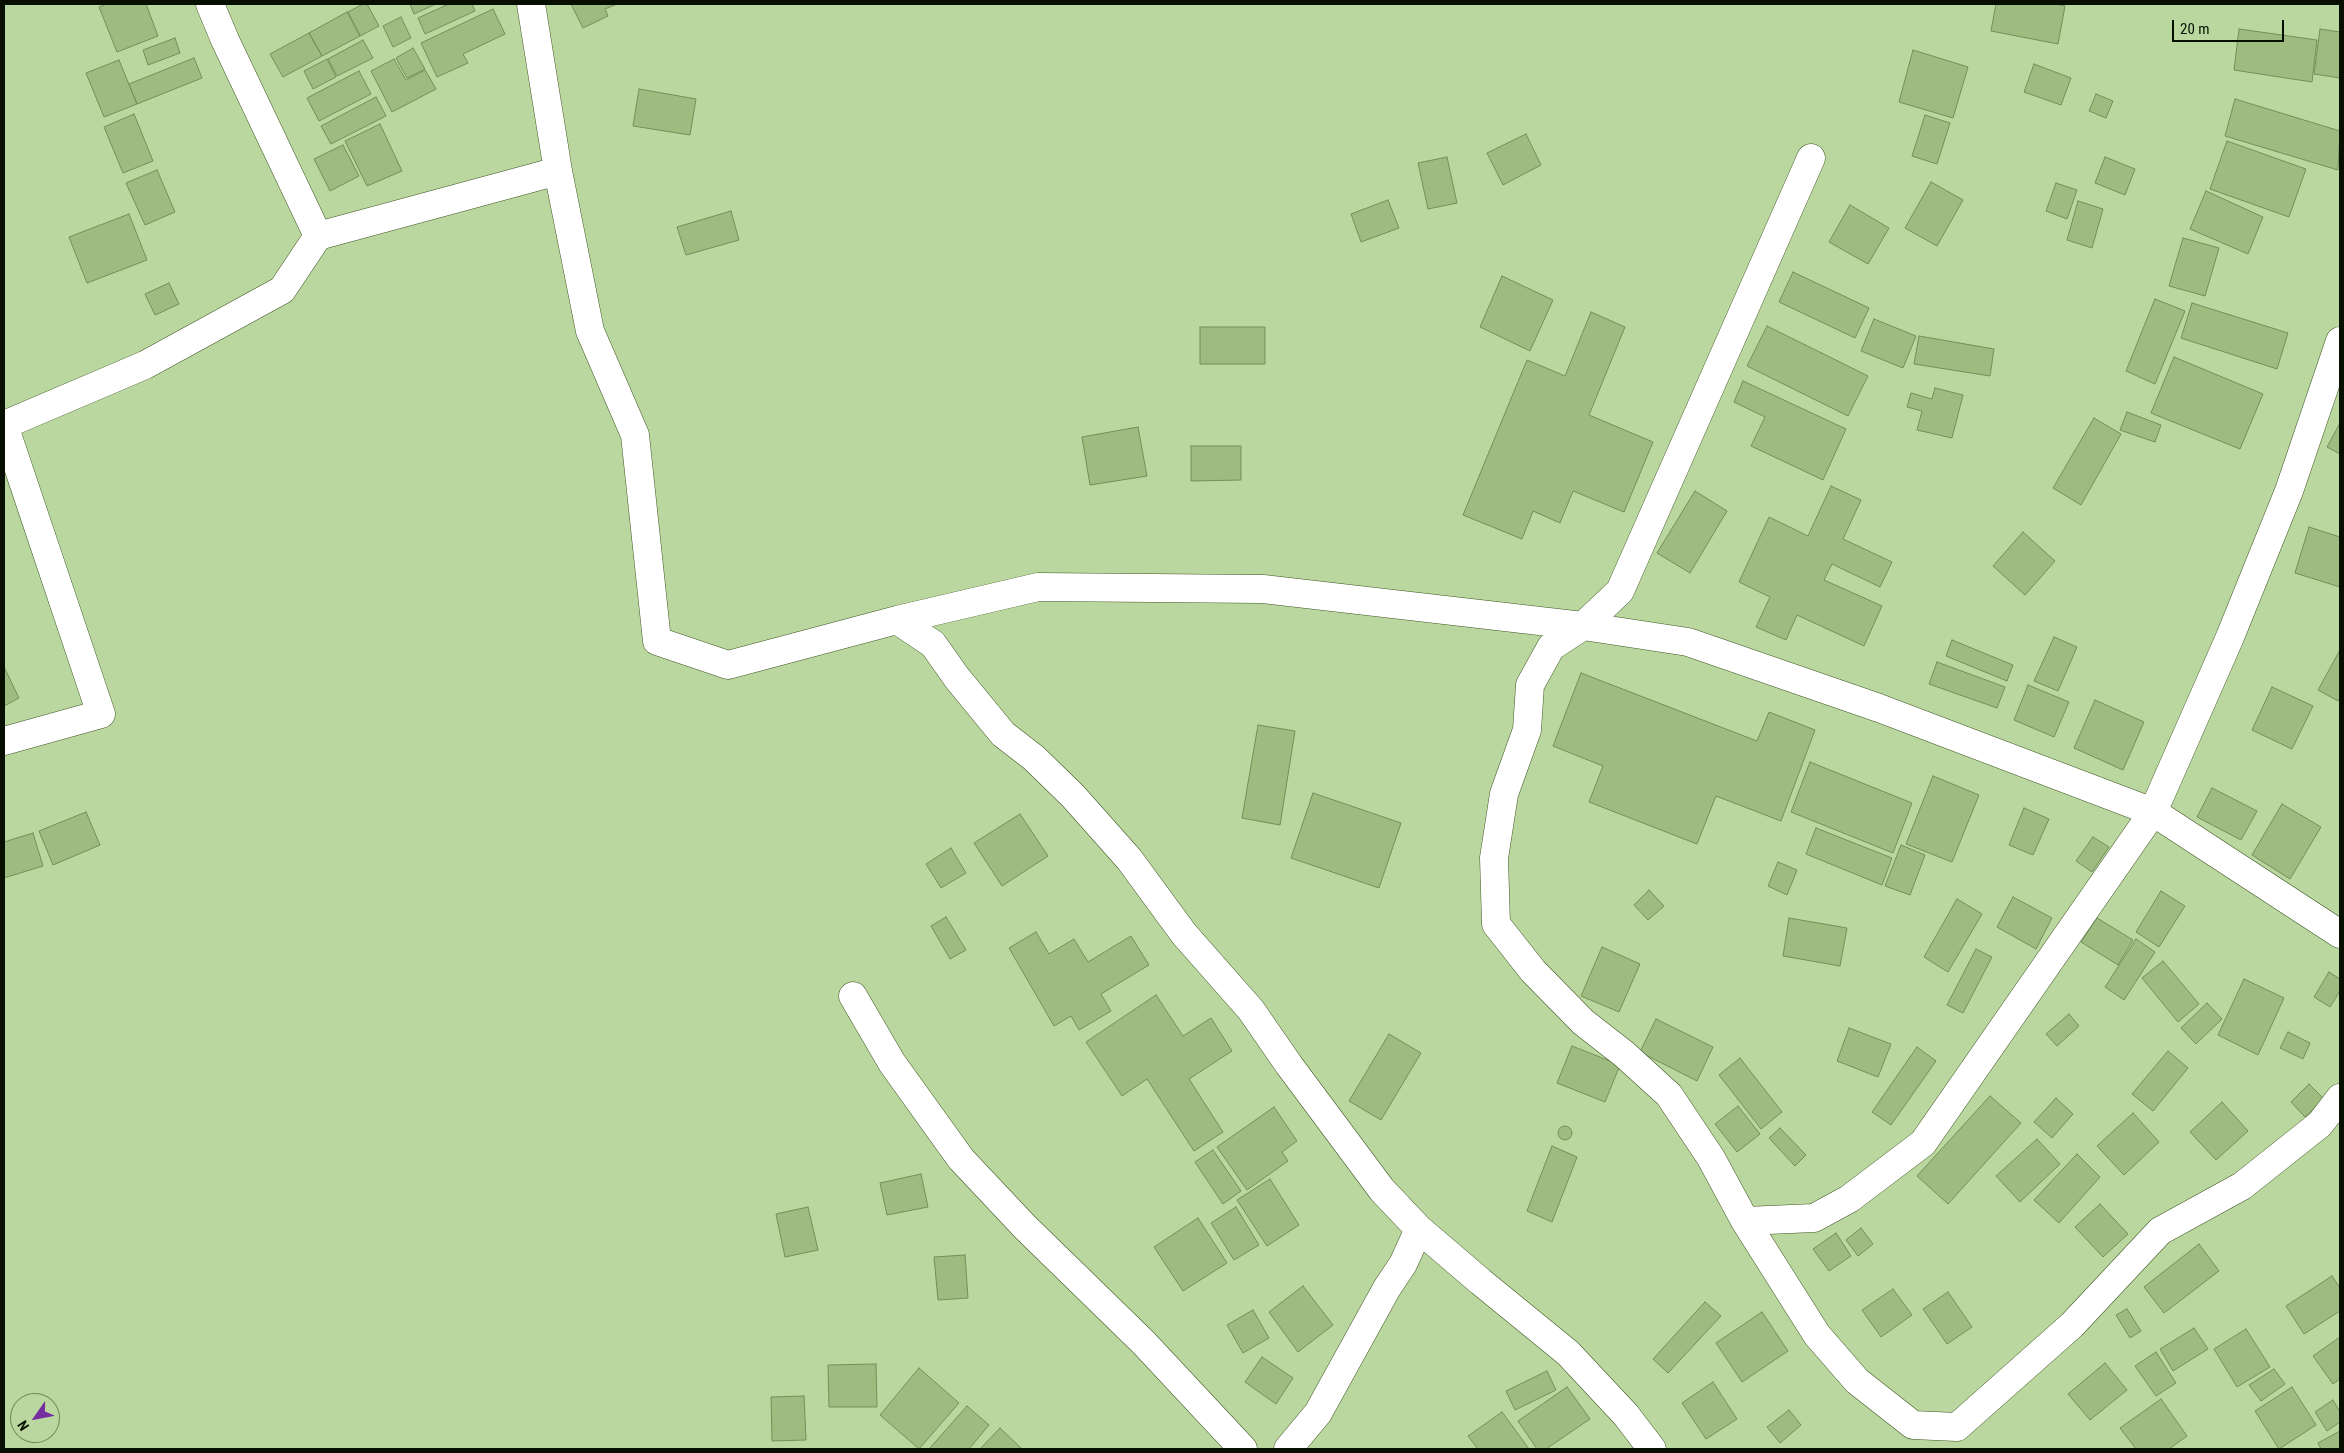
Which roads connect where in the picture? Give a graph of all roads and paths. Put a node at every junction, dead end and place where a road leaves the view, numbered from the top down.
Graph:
1 (210, 4) edge
2 (531, 4) edge
3 (1811, 158) dead end
4 (558, 171) junction
5 (318, 236) junction
6 (2340, 340) edge
7 (4, 425) edge
8 (897, 620) junction
9 (1583, 626) junction
10 (4, 741) edge
11 (2153, 812) junction
12 (2340, 934) edge
13 (853, 996) dead end
14 (2340, 1098) edge
15 (1745, 1221) junction
16 (1419, 1229) junction
17 (1243, 1449) edge
18 (1288, 1449) edge
19 (1652, 1449) edge

1 - 5 street
2 - 4 street
3 - 9 street
4 - 5 street
4 - 8 street
5 - 7 street
6 - 11 street
7 - 10 street
8 - 9 street
8 - 16 street
9 - 11 street
9 - 15 street
11 - 12 street
11 - 15 street
13 - 17 street
14 - 15 street
16 - 18 street
16 - 19 street

